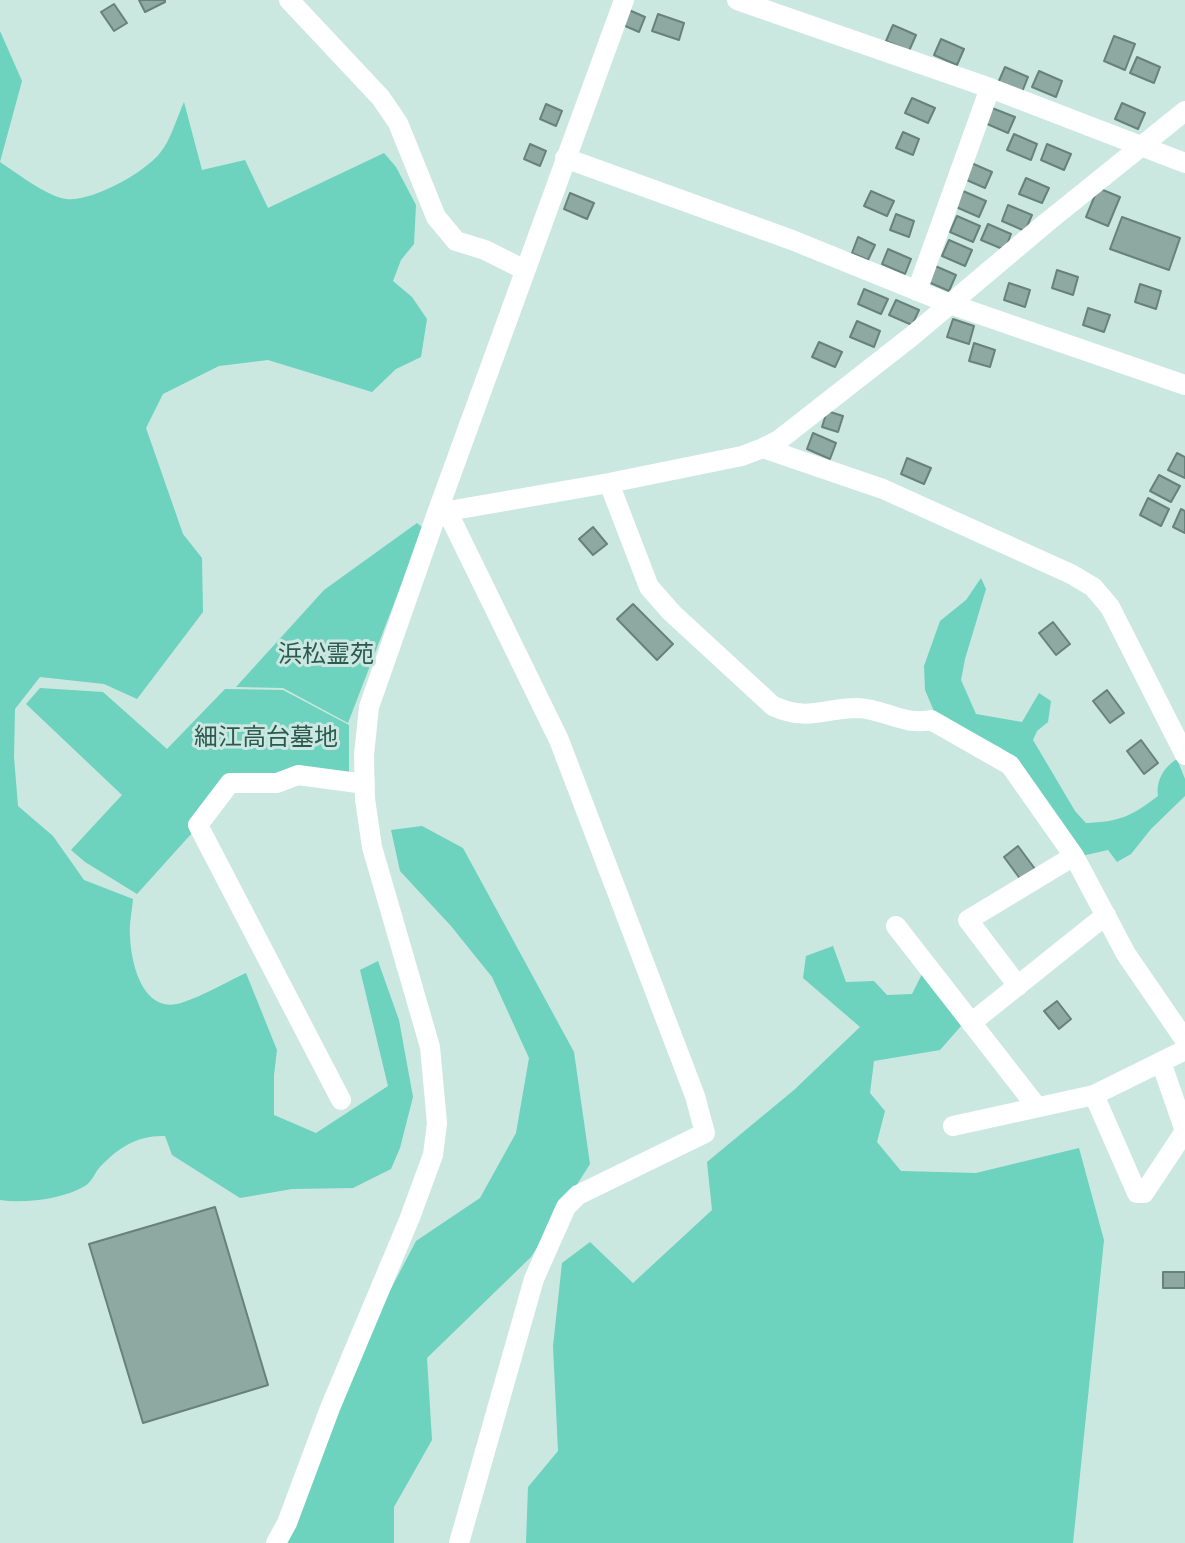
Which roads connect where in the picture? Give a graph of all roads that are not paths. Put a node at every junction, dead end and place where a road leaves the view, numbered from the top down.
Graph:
1 (289, 0) edge
2 (624, 0) edge
3 (737, 0) edge
4 (990, 88) junction
5 (1185, 111) edge
6 (1142, 147) junction
7 (565, 158) junction
8 (1185, 163) edge
9 (525, 270) junction
10 (917, 291) junction
11 (950, 304) junction
12 (1185, 385) edge
13 (763, 448) junction
14 (609, 483) junction
15 (437, 513) junction
16 (1184, 747) edge
17 (365, 784) junction
18 (1074, 856) junction
19 (1106, 915) junction
20 (896, 926) dead end
21 (1018, 986) junction
22 (971, 1023) junction
23 (1185, 1040) edge
24 (1185, 1050) edge
25 (1161, 1062) junction
26 (1094, 1095) junction
27 (341, 1100) dead end
28 (1037, 1107) junction
29 (953, 1126) dead end
30 (276, 1543) edge
31 (459, 1543) edge

1 - 9 street
2 - 7 street
3 - 4 street
4 - 6 street
4 - 10 street
5 - 6 street
6 - 8 street
6 - 11 street
7 - 9 street
7 - 10 street
9 - 15 street
10 - 11 street
11 - 12 street
11 - 13 street
13 - 14 street
13 - 16 street
14 - 15 street
14 - 18 street
15 - 17 street
15 - 31 street
17 - 27 street
17 - 30 street
18 - 19 street
18 - 21 street
19 - 21 street
19 - 23 street
20 - 22 street
21 - 22 street
22 - 28 street
24 - 25 street
25 - 26 street
25 - 26 street
26 - 28 street
28 - 29 street

